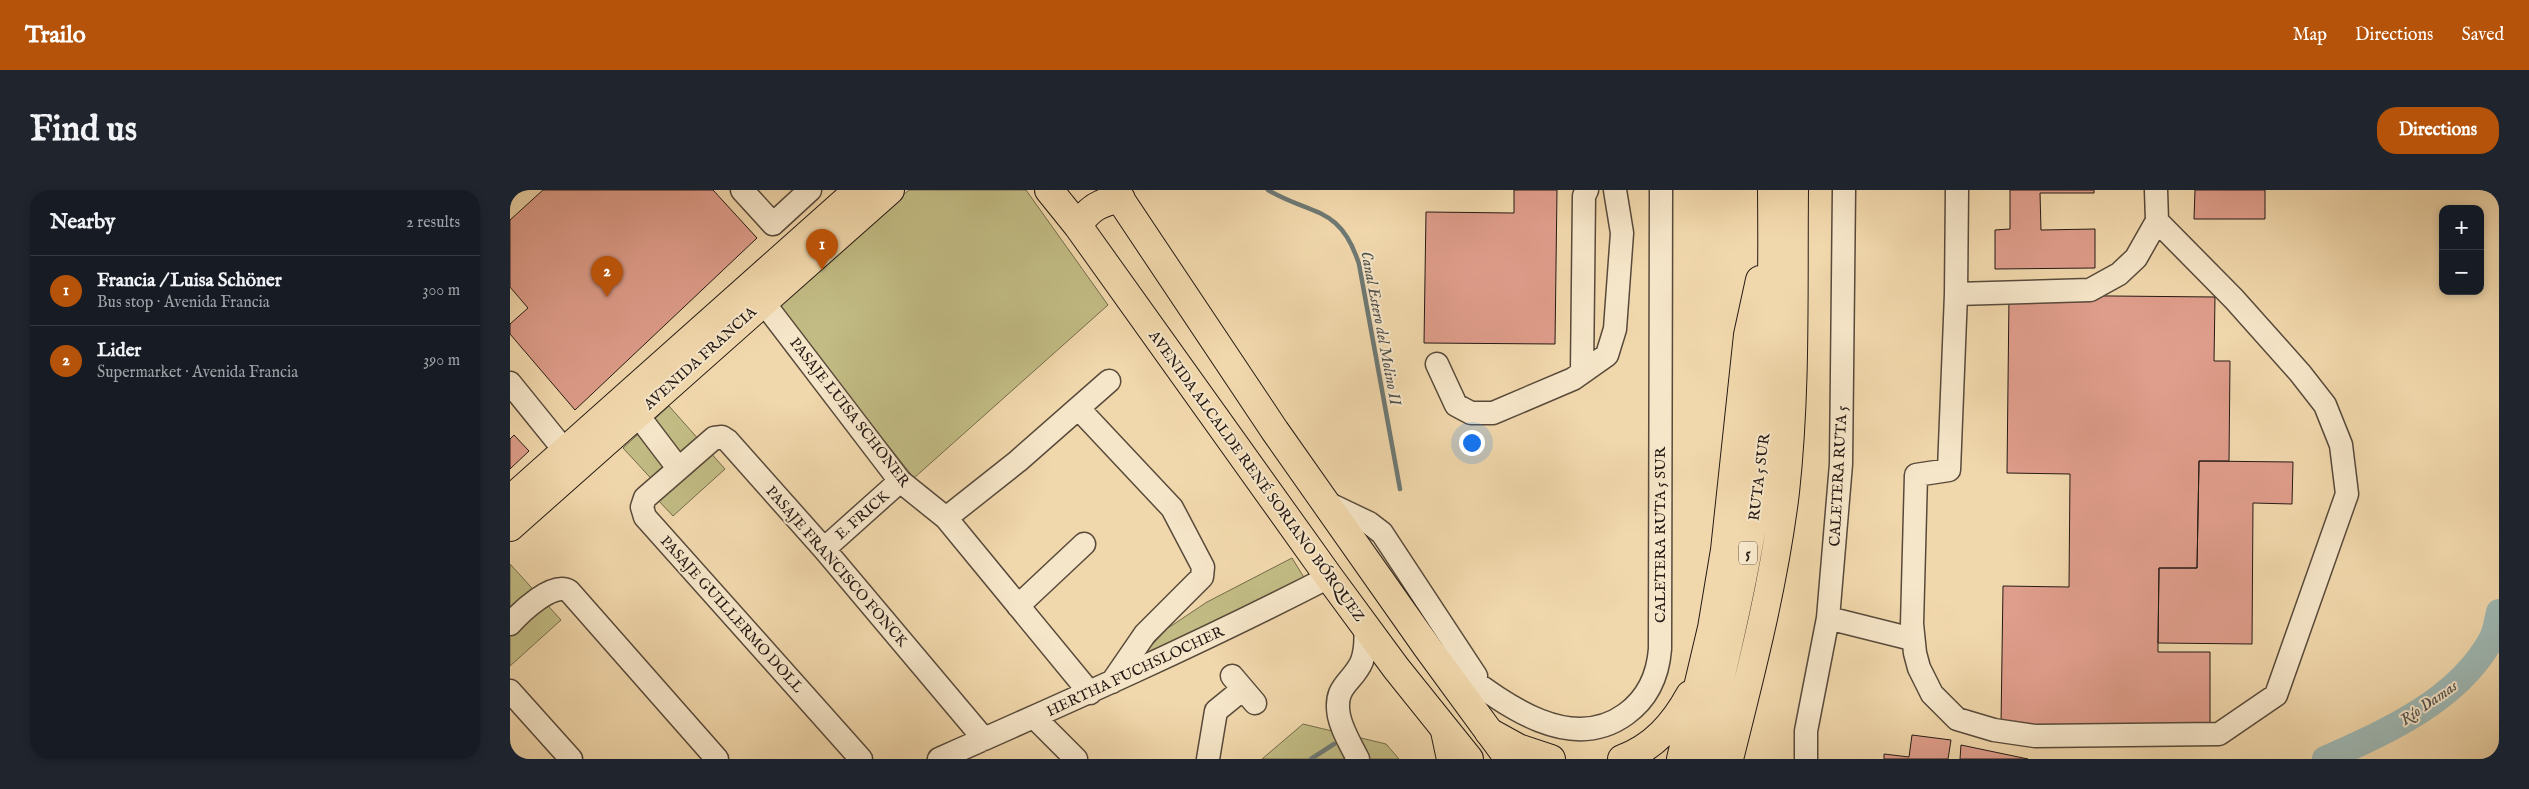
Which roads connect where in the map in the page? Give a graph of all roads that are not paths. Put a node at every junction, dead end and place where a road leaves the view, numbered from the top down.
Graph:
1 (742, 190) edge
2 (810, 190) edge
3 (890, 190) edge
4 (1049, 190) edge
5 (1587, 190) edge
6 (1615, 190) edge
7 (1661, 190) edge
8 (1772, 190) edge
9 (1794, 190) edge
10 (1844, 190) edge
11 (1957, 190) edge
12 (1118, 195) edge
13 (855, 197) edge
14 (2155, 201) edge
15 (1078, 226) junction
16 (1772, 241) junction
17 (757, 294) junction
18 (1956, 294) junction
19 (1437, 364) dead end
20 (1582, 372) junction
21 (1110, 381) dead end
22 (510, 383) edge
23 (634, 406) junction
24 (1079, 409) junction
25 (565, 451) junction
26 (678, 468) junction
27 (561, 481) junction
28 (900, 481) junction
29 (510, 500) edge
30 (1325, 502) junction
31 (946, 518) junction
32 (510, 527) edge
33 (1084, 544) dead end
34 (824, 549) junction
35 (1329, 577) junction
36 (1018, 606) junction
37 (1766, 608) junction
38 (512, 617) edge
39 (1828, 618) junction
40 (1365, 626) junction
41 (1912, 639) junction
42 (1427, 647) junction
43 (1396, 668) junction
44 (1702, 672) junction
45 (1353, 676) junction
46 (1110, 684) junction
47 (1243, 689) dead end
48 (1484, 690) junction
49 (510, 691) edge
50 (1090, 693) junction
51 (1034, 717) junction
52 (1445, 731) junction
53 (1489, 732) junction
54 (984, 739) junction
55 (571, 759) edge
56 (717, 759) edge
57 (861, 759) edge
58 (939, 759) edge
59 (1076, 759) edge
60 (1208, 759) edge
61 (1358, 759) edge
62 (1451, 759) edge
63 (1469, 759) edge
64 (1509, 759) edge
65 (1551, 759) edge
66 (1622, 759) edge
67 (1681, 759) edge
68 (1701, 759) edge
69 (1729, 759) edge
70 (1743, 759) edge
71 (1806, 759) edge

1 - 2 street
3 - 13 main road, AVENIDA FRANCIA
4 - 15 main road, AVENIDA ALCALDE RENÉ SORIANO BÓRQUEZ
5 - 20 street
6 - 20 street
7 - 48 street, CALETERA RUTA 5 SUR
8 - 16 main road, RUTA 5 SUR / 5
9 - 37 main road, RUTA 5 SUR / 5
10 - 39 street, CALETERA RUTA 5
11 - 18 street
12 - 15 main road
12 - 30 main road
13 - 17 main road, AVENIDA FRANCIA
14 - 18 street
14 - 41 street
15 - 35 main road, AVENIDA ALCALDE RENÉ SORIANO BÓRQUEZ
16 - 44 main road
16 - 68 main road, RUTA 5 SUR / 5
17 - 23 main road, AVENIDA FRANCIA
17 - 28 street, PASAJE LUISA SCHONER
18 - 41 street
19 - 20 street
21 - 24 street
22 - 25 street
23 - 25 main road, AVENIDA FRANCIA
23 - 26 street
23 - 27 main road, AVENIDA FRANCIA
24 - 31 street
24 - 46 street
25 - 27 street
25 - 29 main road, AVENIDA FRANCIA
26 - 34 street, PASAJE FRANCISCO FONCK
26 - 57 street, PASAJE GUILLERMO DOLL
27 - 32 main road, AVENIDA FRANCIA
28 - 31 street, PASAJE LUISA SCHONER
28 - 34 street, E. FRICK
30 - 42 main road
30 - 48 street, CALETERA RUTA 5 SUR
31 - 36 street, PASAJE LUISA SCHONER
33 - 36 street
34 - 54 street, PASAJE FRANCISCO FONCK
35 - 40 main road, AVENIDA ALCALDE RENÉ SORIANO BÓRQUEZ
35 - 42 main road
35 - 46 street, HERTHA FUCHSLOCHER
36 - 50 street, PASAJE LUISA SCHONER
37 - 69 main road, RUTA 5 SUR / 5
37 - 70 main road
38 - 56 street
39 - 41 street
39 - 71 street, CALETERA RUTA 5
40 - 43 main road, AVENIDA ALCALDE RENÉ SORIANO BÓRQUEZ
40 - 45 street
42 - 48 street, CALETERA RUTA 5 SUR
42 - 53 main road
43 - 45 street
43 - 52 main road, AVENIDA ALCALDE RENÉ SORIANO BÓRQUEZ
44 - 66 main road
44 - 67 main road
45 - 61 street
46 - 50 street, HERTHA FUCHSLOCHER
47 - 60 street
49 - 55 street
50 - 51 street, HERTHA FUCHSLOCHER
51 - 54 street, HERTHA FUCHSLOCHER
51 - 59 street
52 - 62 main road
52 - 63 main road, AVENIDA ALCALDE RENÉ SORIANO BÓRQUEZ
53 - 64 main road
53 - 65 main road
54 - 58 street, HERTHA FUCHSLOCHER

